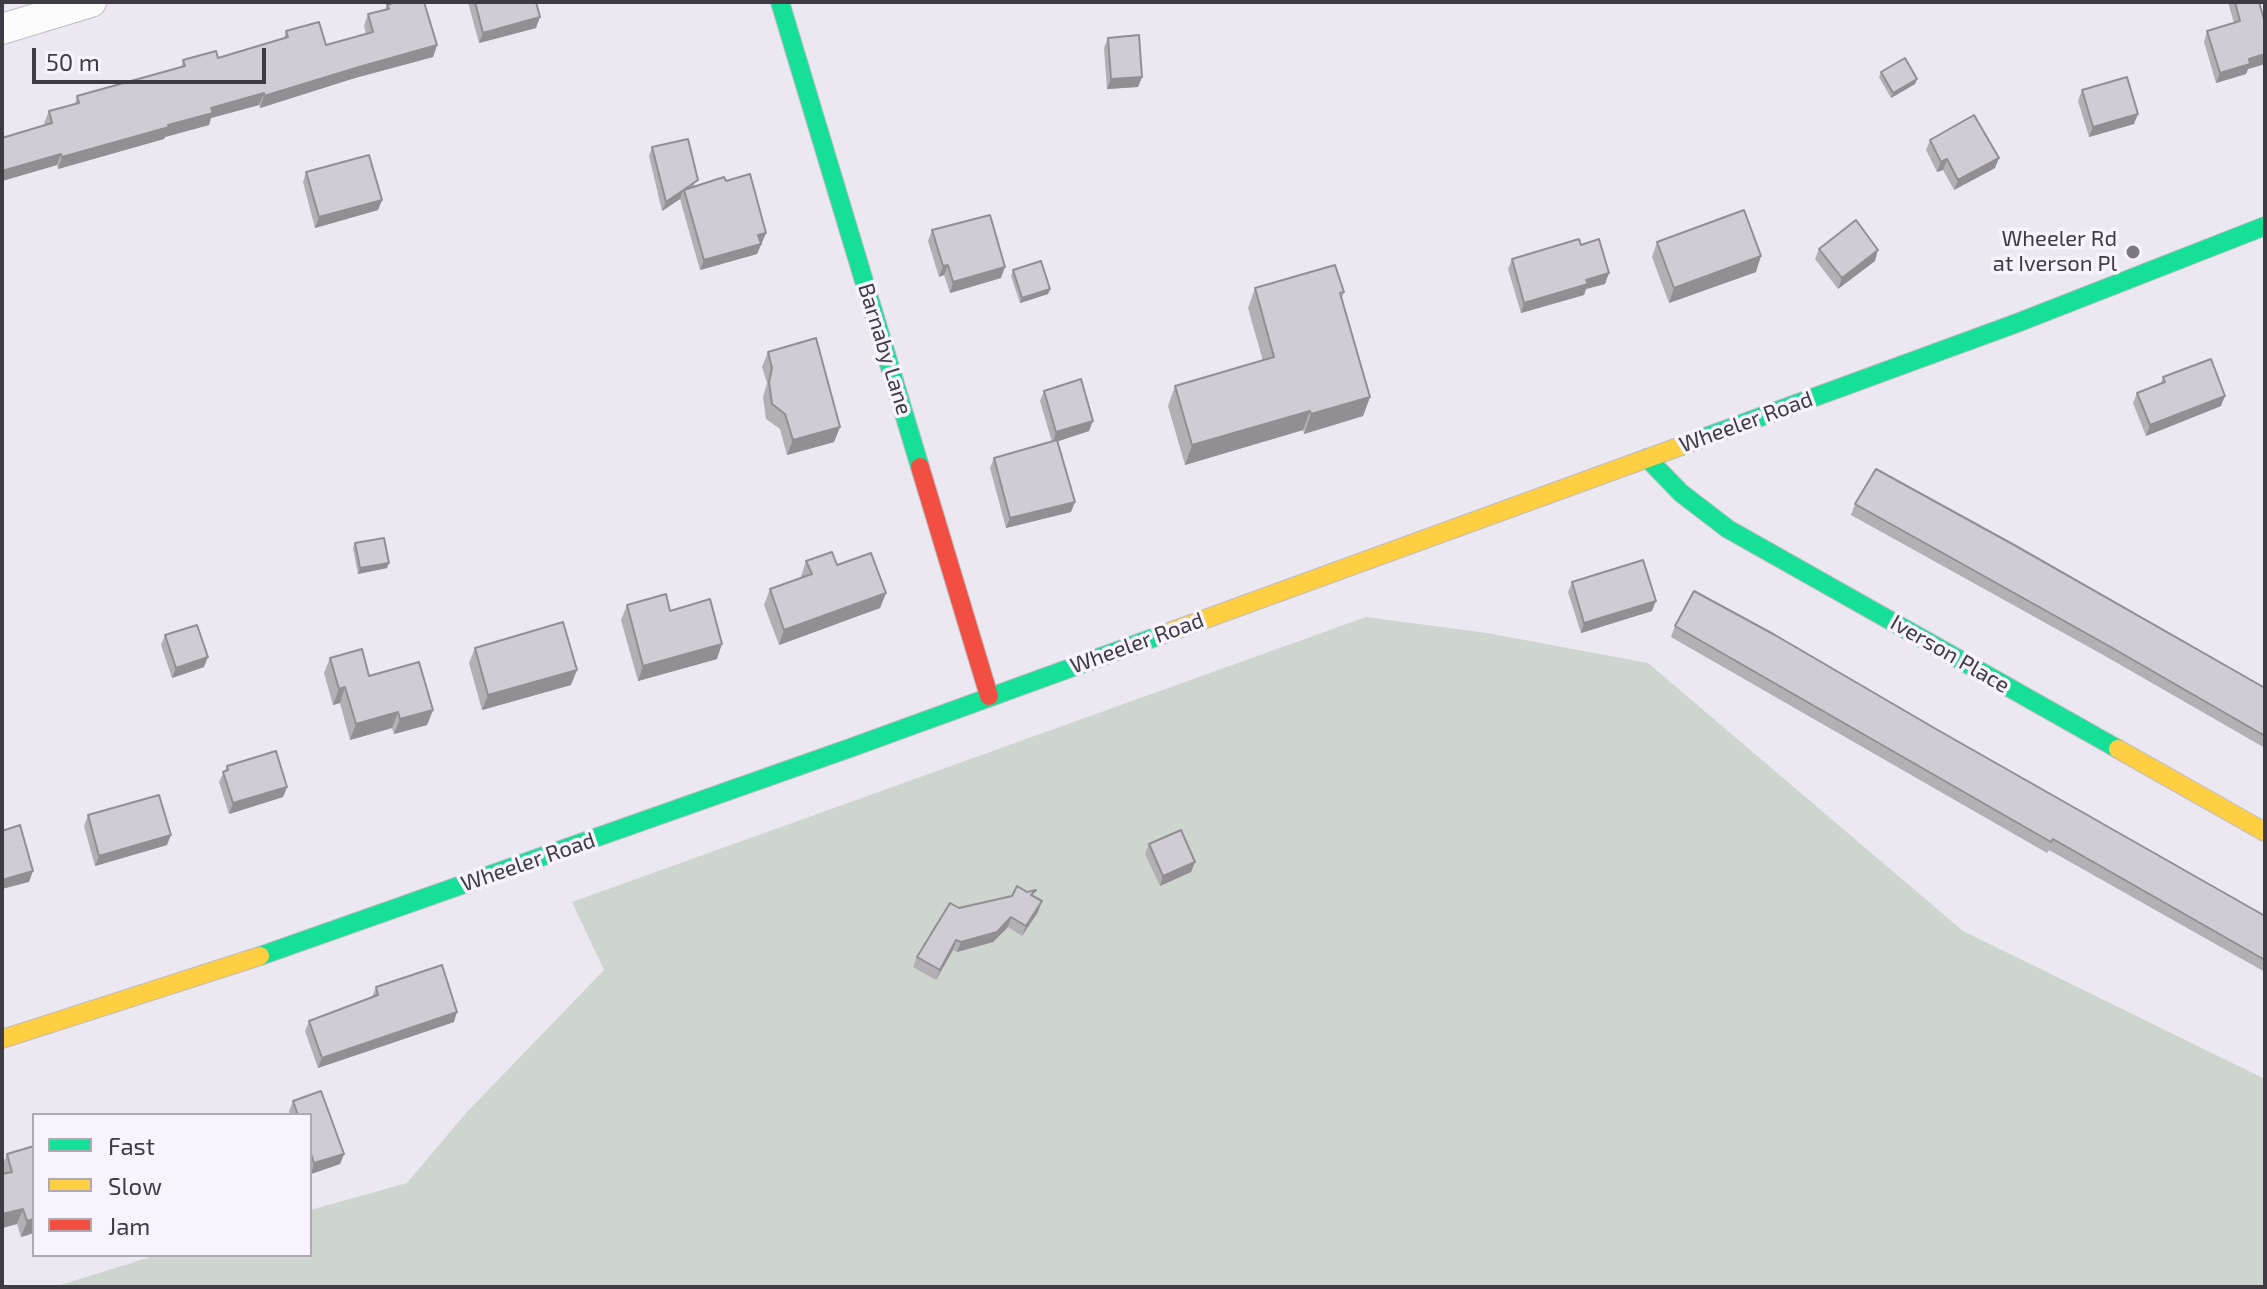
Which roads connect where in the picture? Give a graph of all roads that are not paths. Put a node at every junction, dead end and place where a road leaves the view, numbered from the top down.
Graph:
1 (91, 2) edge
2 (780, 2) edge
3 (2, 29) edge
4 (2265, 226) edge
5 (1647, 458) junction
6 (989, 696) junction
7 (2265, 832) edge
8 (2, 1039) edge

1 - 3 street
2 - 6 main road, Barnaby Lane
4 - 5 main road, Wheeler Road
5 - 6 main road, Wheeler Road
5 - 7 main road, Iverson Place
6 - 8 main road, Wheeler Road

